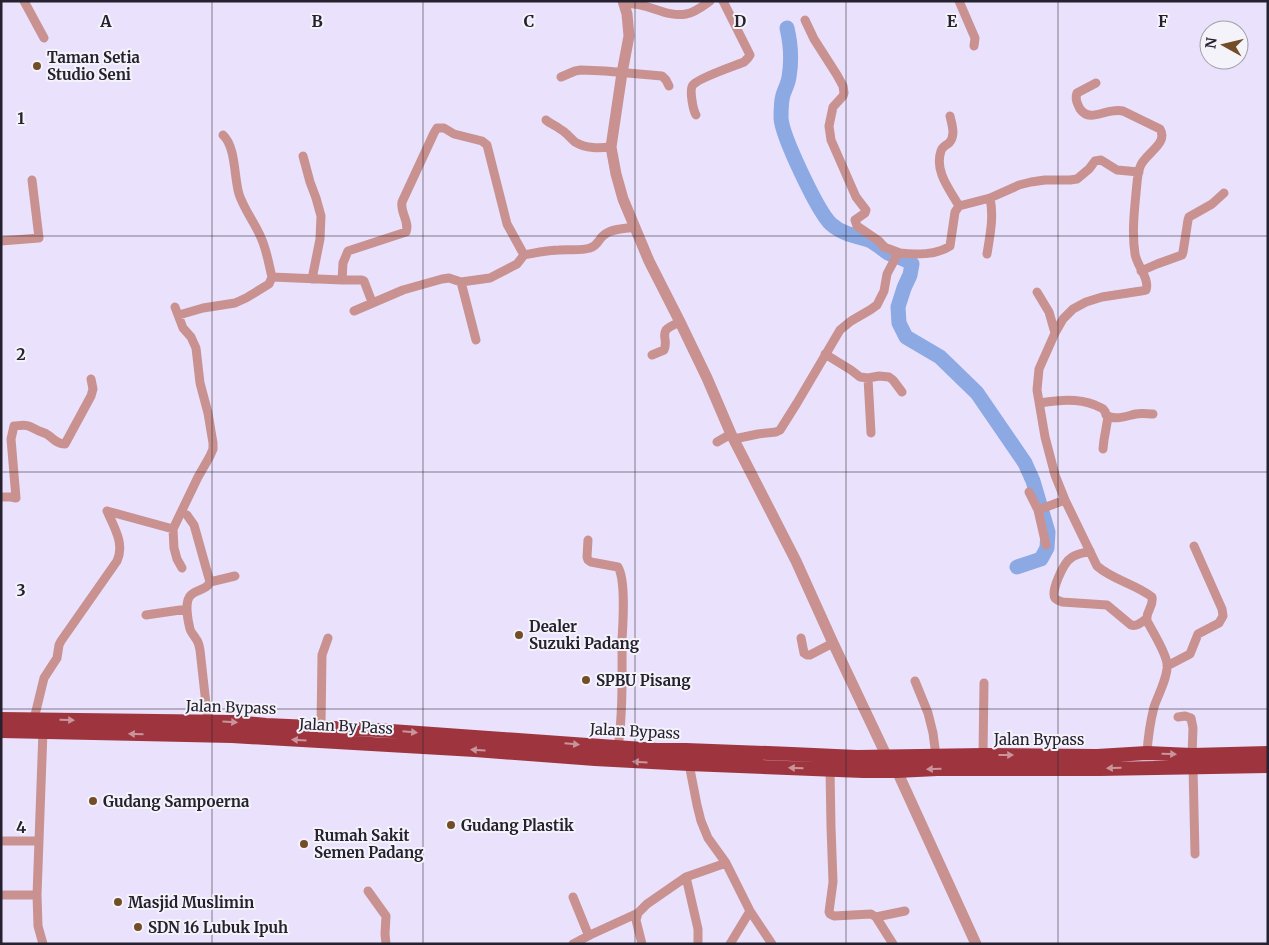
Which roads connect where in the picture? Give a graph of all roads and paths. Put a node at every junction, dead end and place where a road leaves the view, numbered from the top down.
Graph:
1 (24, 1) edge
2 (710, 1) edge
3 (723, 1) edge
4 (959, 1) edge
5 (624, 3) edge
6 (805, 20) dead end
7 (44, 38) dead end
8 (974, 46) dead end
9 (622, 73) junction
10 (561, 77) dead end
11 (1096, 83) dead end
12 (669, 86) dead end
13 (696, 115) dead end
14 (950, 116) dead end
15 (546, 120) dead end
16 (223, 135) dead end
17 (612, 147) junction
18 (303, 156) dead end
19 (1138, 172) junction
20 (32, 180) dead end
21 (1224, 193) dead end
22 (990, 198) junction
23 (959, 206) junction
24 (634, 227) junction
25 (1, 241) edge
26 (987, 254) dead end
27 (524, 255) junction
28 (898, 255) junction
29 (1141, 271) junction
30 (272, 277) junction
31 (312, 279) junction
32 (342, 280) junction
33 (461, 282) junction
34 (1037, 292) dead end
35 (372, 302) junction
36 (354, 311) dead end
37 (680, 322) junction
38 (1054, 333) junction
39 (476, 340) dead end
40 (825, 354) junction
41 (652, 355) dead end
42 (868, 378) junction
43 (91, 379) dead end
44 (902, 392) dead end
45 (1040, 403) junction
46 (1153, 414) dead end
47 (1108, 417) junction
48 (871, 434) dead end
49 (733, 436) junction
50 (717, 442) dead end
51 (1104, 449) dead end
52 (1029, 492) dead end
53 (1, 497) edge
54 (1065, 500) junction
55 (1041, 509) junction
56 (187, 515) dead end
57 (173, 530) junction
58 (588, 540) dead end
59 (1046, 545) dead end
60 (1194, 546) dead end
61 (1090, 551) junction
62 (182, 568) dead end
63 (235, 576) dead end
64 (210, 582) junction
65 (187, 609) junction
66 (146, 614) dead end
67 (1146, 618) junction
68 (328, 638) dead end
69 (801, 638) dead end
70 (833, 643) junction
71 (1167, 666) junction
72 (915, 681) dead end
73 (984, 683) dead end
74 (1178, 717) dead end
75 (1, 719) edge
76 (34, 719) junction
77 (208, 722) junction
78 (328, 727) junction
79 (1, 731) edge
80 (43, 731) junction
81 (333, 742) junction
82 (618, 748) junction
83 (1147, 753) junction
84 (983, 755) junction
85 (936, 756) junction
86 (887, 757) junction
87 (1262, 760) edge
88 (1193, 761) junction
89 (689, 764) junction
90 (830, 769) junction
91 (897, 771) junction
92 (1, 840) edge
93 (38, 841) junction
94 (1195, 854) dead end
95 (726, 863) junction
96 (686, 877) junction
97 (368, 891) dead end
98 (1, 895) edge
99 (37, 895) junction
100 (574, 897) dead end
101 (750, 911) junction
102 (905, 911) dead end
103 (638, 912) junction
104 (876, 917) junction
105 (590, 935) junction
106 (43, 944) edge
107 (386, 944) edge
108 (573, 944) edge
109 (642, 944) edge
110 (698, 944) edge
111 (730, 944) edge
112 (772, 944) edge
113 (893, 944) edge
114 (976, 944) edge

1 - 7 street
2 - 5 street
3 - 13 street
4 - 8 street
5 - 9 street
6 - 28 street
9 - 10 street
9 - 12 street
9 - 17 street
11 - 19 street
14 - 23 street
15 - 17 street
16 - 30 street
17 - 24 street
18 - 31 street
19 - 22 street
19 - 29 street
20 - 25 street
21 - 29 street
22 - 23 street
22 - 26 street
23 - 28 street
24 - 27 street
24 - 37 street
27 - 32 street
27 - 33 street
28 - 40 street
29 - 38 street
30 - 31 street
30 - 57 street
31 - 32 street
32 - 35 street
33 - 35 street
33 - 39 street
34 - 38 street
35 - 36 street
37 - 41 street
37 - 49 street
38 - 45 street
40 - 42 street
40 - 49 street
42 - 44 street
42 - 48 street
43 - 53 street
45 - 47 street
45 - 54 street
46 - 47 street
47 - 51 street
49 - 50 street
49 - 70 street
52 - 55 street
54 - 55 street
54 - 61 street
55 - 59 street
56 - 64 street
57 - 62 street
57 - 76 street
58 - 82 street
60 - 71 street
61 - 67 street
61 - 67 street
63 - 64 street
64 - 65 street
65 - 66 street
65 - 77 street
67 - 71 street
68 - 78 street
69 - 70 street
70 - 86 street
71 - 83 street
72 - 85 street
73 - 84 street
74 - 88 street
75 - 76 highway, Jalan Bypass
76 -> 77 highway, Jalan Bypass
77 -> 78 highway, Jalan Bypass
78 - 81 highway
78 -> 82 highway, Jalan Bypass
79 - 80 highway, Jalan By Pass
81 -> 80 highway, Jalan By Pass
80 - 93 street
89 -> 81 highway, Jalan By Pass
82 - 86 highway, Jalan Bypass
84 -> 83 highway, Jalan Bypass
83 -> 88 highway, Jalan Bypass
84 - 85 highway, Jalan Bypass
85 - 86 highway, Jalan Bypass
86 - 91 street
87 - 88 highway
88 -> 91 highway
88 - 94 street
90 -> 89 highway
89 - 95 street
90 - 91 highway
90 - 104 street
91 - 114 street
92 - 93 street
93 - 99 street
95 - 96 street
95 - 101 street
96 - 103 street
96 - 110 street
97 - 107 street
98 - 99 street
99 - 106 street
100 - 105 street
101 - 111 street
101 - 112 street
102 - 104 street
103 - 105 street
103 - 109 street
104 - 113 street
105 - 108 street

